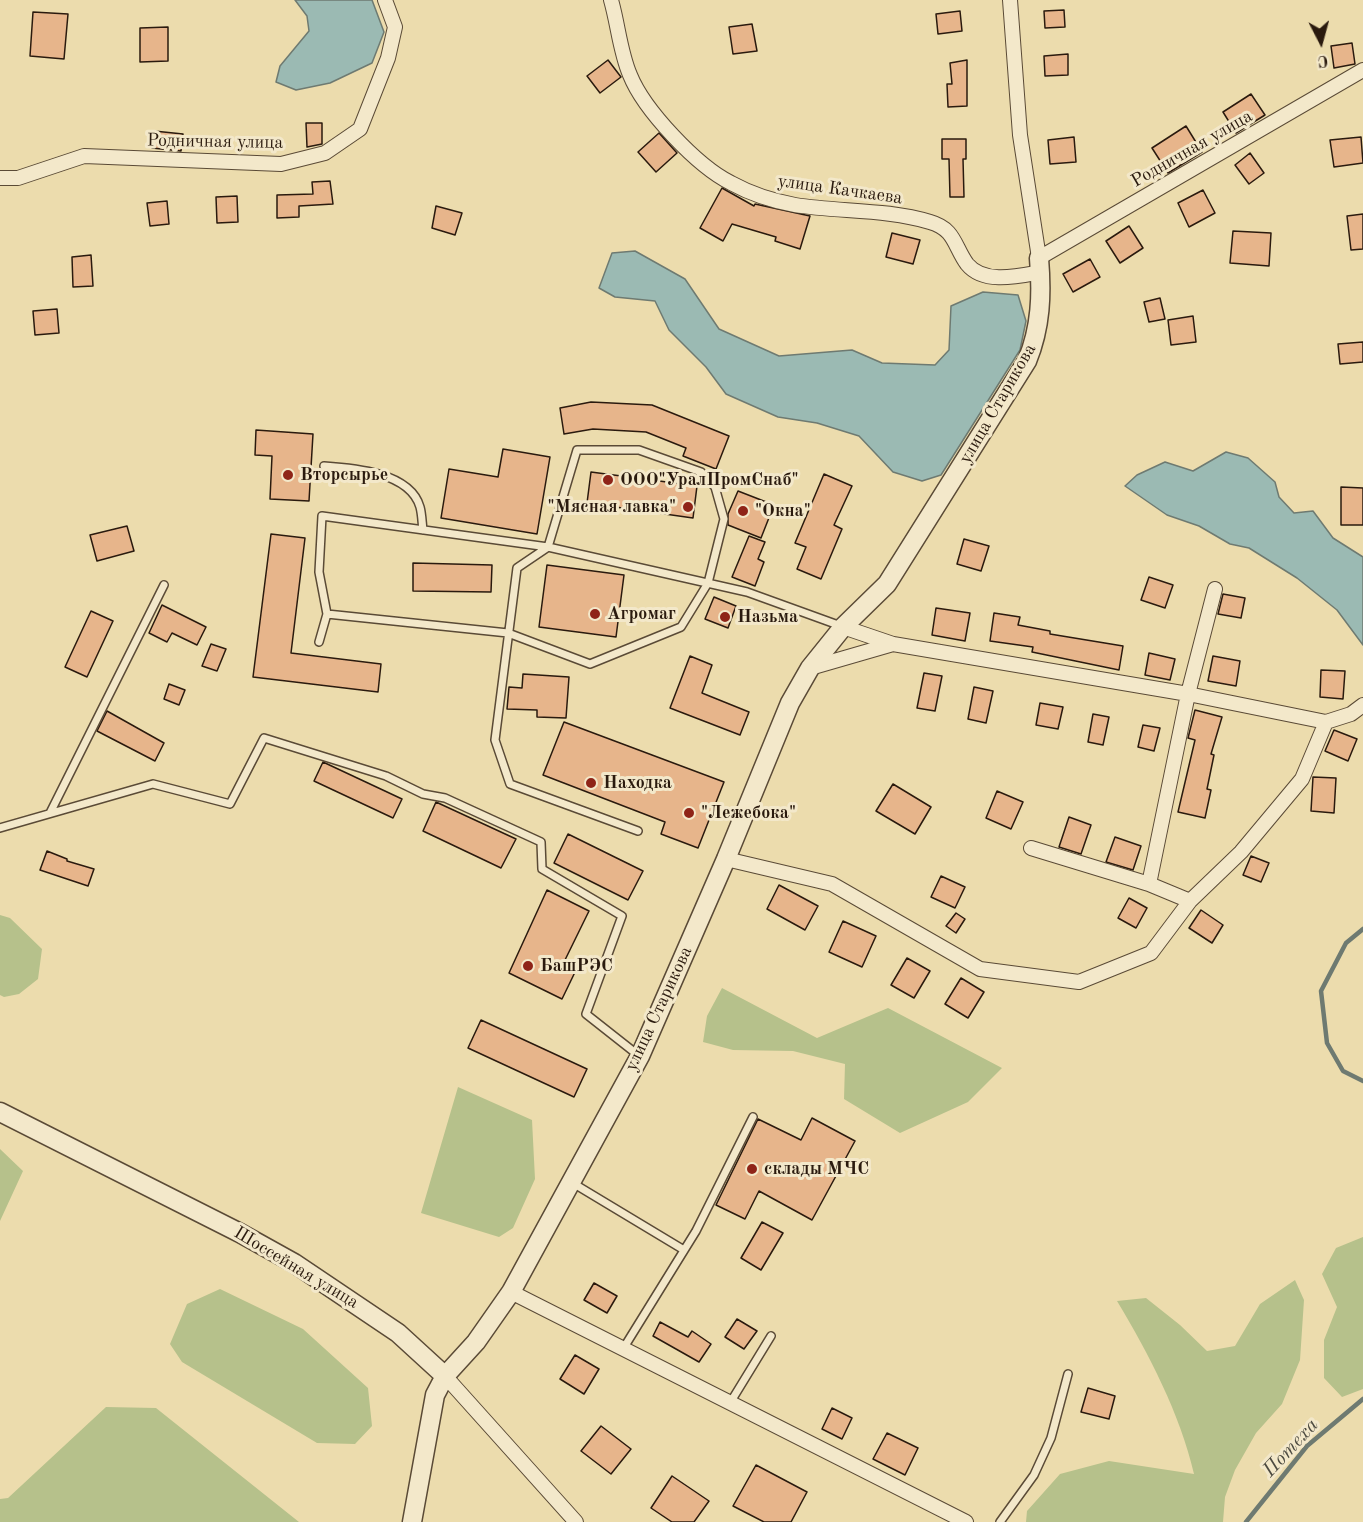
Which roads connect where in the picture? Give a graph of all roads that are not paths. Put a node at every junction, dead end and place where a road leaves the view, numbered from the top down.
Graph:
1 (385, 0) edge
2 (611, 0) edge
3 (1010, 0) edge
4 (1363, 70) edge
5 (0, 178) edge
6 (1040, 265) junction
7 (324, 466) dead end
8 (423, 530) junction
9 (548, 548) junction
10 (708, 583) junction
11 (164, 585) dead end
12 (1215, 589) dead end
13 (327, 614) junction
14 (843, 627) junction
15 (508, 633) junction
16 (319, 642) dead end
17 (893, 644) junction
18 (810, 668) junction
19 (1188, 694) junction
20 (1363, 705) edge
21 (1326, 722) junction
22 (50, 813) junction
23 (0, 828) edge
24 (638, 831) dead end
25 (1031, 848) dead end
26 (726, 859) junction
27 (1149, 884) junction
28 (1190, 901) junction
29 (640, 1056) junction
30 (0, 1112) edge
31 (753, 1117) dead end
32 (572, 1182) junction
33 (684, 1251) junction
34 (511, 1292) junction
35 (771, 1336) dead end
36 (623, 1349) junction
37 (1068, 1374) dead end
38 (445, 1376) junction
39 (730, 1403) junction
40 (412, 1522) edge
41 (576, 1522) edge
42 (966, 1522) edge
43 (1000, 1522) edge

1 - 5 street, Родничная улица
2 - 6 street, улица Качкаева
3 - 6 street, улица Старикова
4 - 6 street, Родничная улица
6 - 14 street, улица Старикова
7 - 8 lane
8 - 9 lane
8 - 13 lane
9 - 10 lane
9 - 10 lane
9 - 15 lane
10 - 14 lane
10 - 15 lane
11 - 22 lane
12 - 19 street
13 - 15 lane
13 - 16 lane
14 - 17 street
14 - 18 street, улица Старикова
15 - 24 lane
17 - 18 street
17 - 19 street
18 - 26 street, улица Старикова
19 - 21 street
19 - 27 street
20 - 21 street
21 - 28 street
22 - 23 lane
22 - 29 lane
25 - 27 street
26 - 28 street
26 - 29 street, улица Старикова
27 - 28 street
29 - 32 street, улица Старикова
30 - 38 street, Шоссейная улица
31 - 33 lane
32 - 33 lane
32 - 34 street, улица Старикова
33 - 36 lane
34 - 36 street
34 - 38 street, улица Старикова
35 - 39 lane
36 - 39 street
37 - 43 lane
38 - 40 street
38 - 41 street
39 - 42 street

